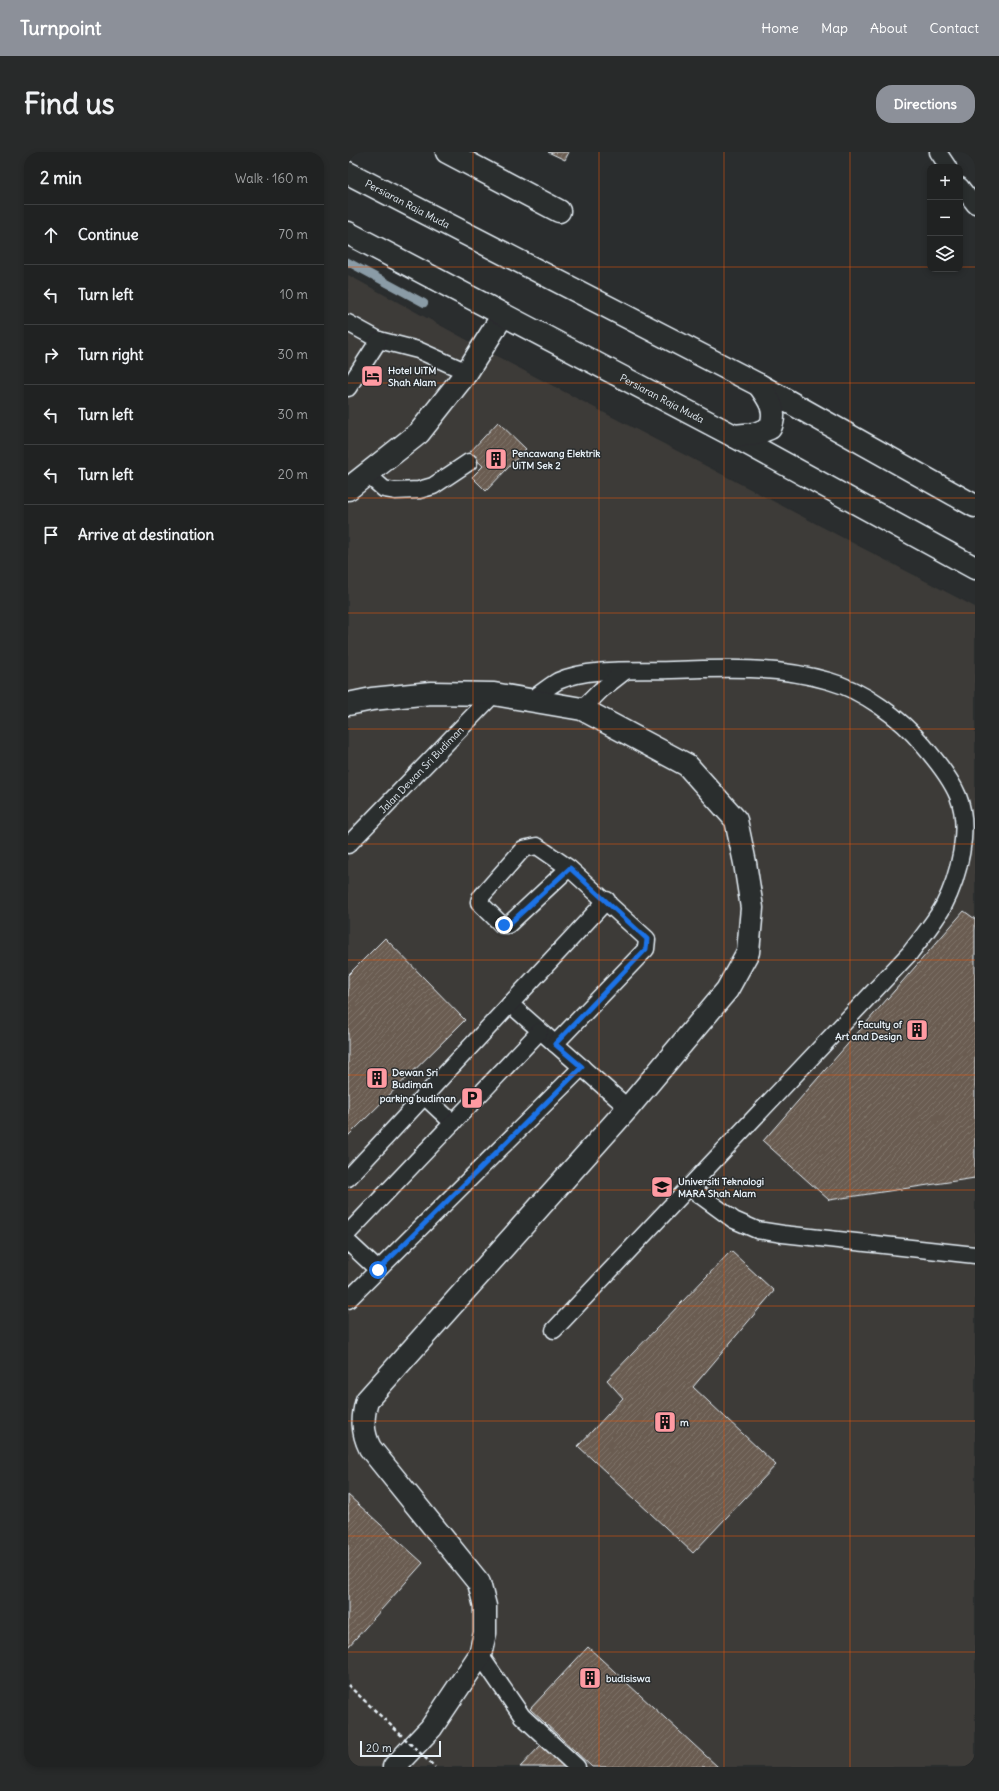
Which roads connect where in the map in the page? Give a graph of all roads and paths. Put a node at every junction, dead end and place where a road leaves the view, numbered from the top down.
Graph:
1 (447, 152) edge
2 (938, 152) edge
3 (946, 164) edge
4 (348, 173) edge
5 (963, 190) edge
6 (975, 205) edge
7 (559, 211) dead end
8 (348, 232) edge
9 (503, 315) junction
10 (348, 323) edge
11 (379, 340) junction
12 (467, 372) junction
13 (759, 385) junction
14 (348, 388) edge
15 (734, 436) junction
16 (468, 462) dead end
17 (368, 475) junction
18 (348, 489) edge
19 (975, 506) edge
20 (975, 568) edge
21 (624, 672) junction
22 (494, 694) junction
23 (531, 700) junction
24 (348, 704) edge
25 (582, 709) junction
26 (348, 846) edge
27 (570, 868) junction
28 (607, 900) junction
29 (510, 1004) junction
30 (540, 1031) junction
31 (555, 1044) junction
32 (582, 1067) junction
33 (424, 1096) junction
34 (628, 1108) junction
35 (453, 1123) junction
36 (348, 1178) edge
37 (688, 1187) junction
38 (348, 1233) edge
39 (348, 1242) edge
40 (975, 1255) edge
41 (378, 1270) junction
42 (348, 1300) edge
43 (554, 1330) dead end
44 (480, 1655) junction
45 (348, 1685) edge
46 (394, 1767) edge
47 (435, 1767) edge
48 (577, 1767) edge

1 - 7 street
2 - 3 lane
4 - 13 street, Persiaran Raja Muda
5 - 6 lane
8 - 9 street, Persiaran Raja Muda
9 - 12 street
9 - 15 street, Persiaran Raja Muda
10 - 11 lane
11 - 12 lane
11 - 14 lane
12 - 17 street
13 - 15 street
13 - 19 street, Persiaran Raja Muda
15 - 20 street, Persiaran Raja Muda
16 - 17 lane
17 - 18 street
21 - 23 lane
21 - 25 lane
21 - 37 lane
22 - 23 street
22 - 24 street
22 - 26 lane, Jalan Dewan Sri Budiman
23 - 25 street
25 - 34 street
27 - 27 lane
27 - 28 lane
28 - 29 lane
28 - 31 lane
29 - 30 lane
29 - 33 lane
30 - 31 lane
30 - 35 lane
31 - 32 lane
32 - 34 lane
32 - 41 lane
33 - 35 lane
33 - 36 lane
34 - 44 street
35 - 38 lane
37 - 40 lane
37 - 43 lane
39 - 41 lane
41 - 42 lane
44 - 46 street
44 - 48 lane
45 - 47 path, bridge

